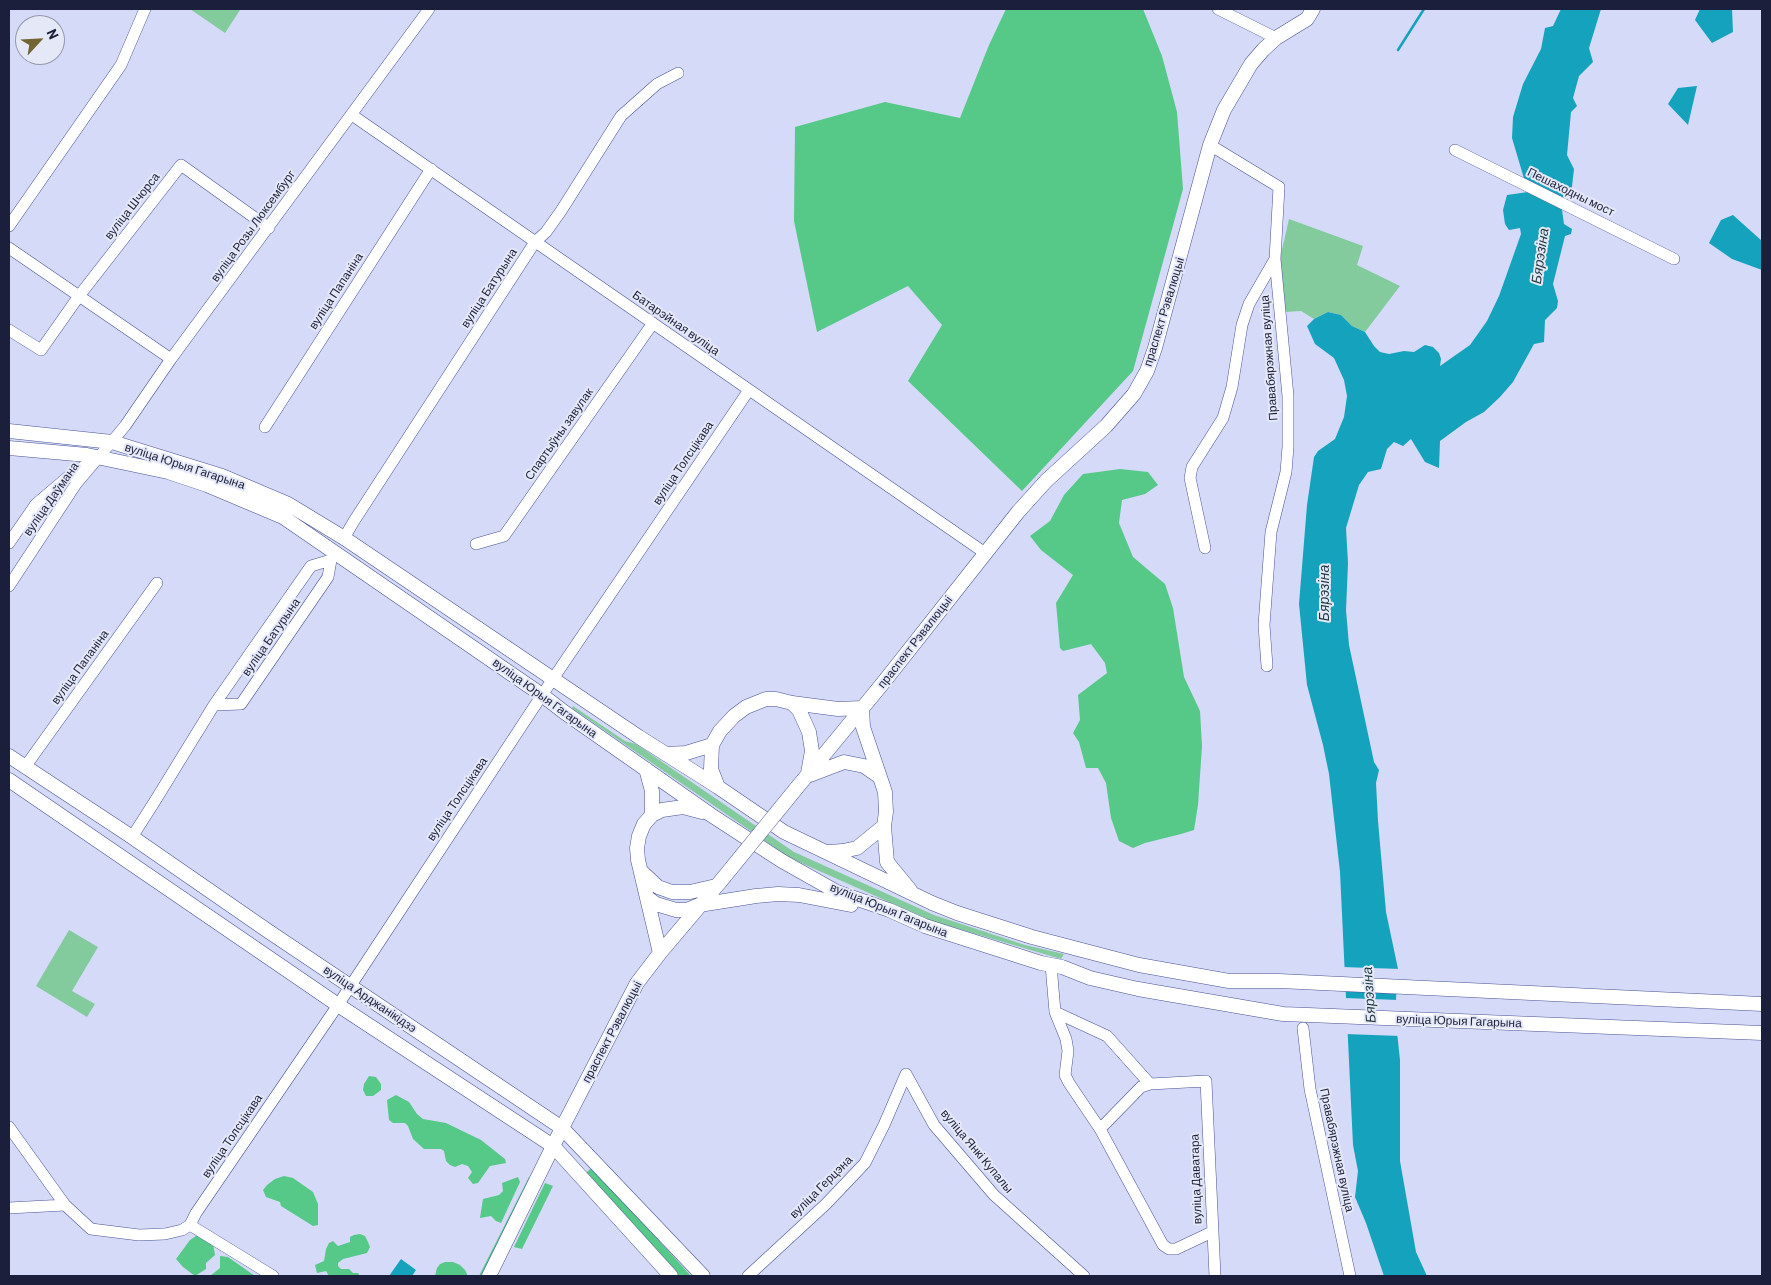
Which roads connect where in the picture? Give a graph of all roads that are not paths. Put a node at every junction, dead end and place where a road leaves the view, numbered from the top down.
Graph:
1 (145, 9) edge
2 (429, 9) edge
3 (1218, 9) edge
4 (1313, 9) edge
5 (1276, 38) junction
6 (678, 73) dead end
7 (352, 115) junction
8 (1210, 145) junction
9 (1455, 150) dead end
10 (431, 170) junction
11 (9, 226) edge
12 (269, 228) junction
13 (535, 242) junction
14 (9, 248) edge
15 (1274, 258) junction
16 (1674, 259) dead end
17 (79, 296) junction
18 (653, 323) junction
19 (9, 330) edge
20 (171, 359) junction
21 (749, 390) junction
22 (265, 427) dead end
23 (9, 431) edge
24 (112, 442) junction
25 (9, 448) edge
26 (98, 458) junction
27 (344, 538) junction
28 (9, 543) edge
29 (476, 544) dead end
30 (1205, 548) dead end
31 (985, 554) junction
32 (333, 556) junction
33 (157, 583) dead end
34 (9, 586) edge
35 (1267, 666) dead end
36 (554, 678) junction
37 (542, 695) junction
38 (792, 703) junction
39 (214, 705) junction
40 (862, 708) junction
41 (712, 745) junction
42 (666, 754) junction
43 (9, 756) edge
44 (25, 767) junction
45 (646, 769) junction
46 (807, 776) junction
47 (880, 777) junction
48 (9, 780) edge
49 (718, 786) junction
50 (652, 815) junction
51 (712, 815) junction
52 (884, 826) junction
53 (132, 837) junction
54 (828, 852) junction
55 (642, 872) junction
56 (718, 884) junction
57 (913, 894) junction
58 (648, 898) junction
59 (700, 905) junction
60 (889, 910) junction
61 (660, 953) junction
62 (1051, 965) junction
63 (350, 985) junction
64 (1762, 1004) edge
65 (338, 1005) junction
66 (1055, 1012) junction
67 (1303, 1028) dead end
68 (1762, 1033) edge
69 (906, 1074) joint
70 (1150, 1084) junction
71 (9, 1127) edge
72 (562, 1128) junction
73 (1100, 1129) junction
74 (553, 1146) junction
75 (66, 1205) junction
76 (9, 1208) edge
77 (190, 1225) junction
78 (1212, 1232) junction
79 (273, 1276) edge
80 (489, 1276) edge
81 (671, 1276) edge
82 (703, 1276) edge
83 (748, 1276) edge
84 (1082, 1276) edge
85 (1216, 1276) edge
86 (1350, 1276) edge

1 - 11 street
2 - 7 street, вуліца Розы Люксембург
3 - 5 street
4 - 5 main road, праспект Рэвалюцыі
5 - 8 main road, праспект Рэвалюцыі
6 - 13 street, вуліца Батурына
7 - 10 street, Батарэйная вуліца
7 - 12 street, вуліца Розы Люксембург
8 - 15 street, Правабярэжная вуліца
8 - 31 main road, праспект Рэвалюцыі
9 - 16 street, Пешаходны мост
10 - 13 street, Батарэйная вуліца
10 - 22 street, вуліца Папаніна
12 - 17 street, вуліца Шчорса
12 - 20 street, вуліца Розы Люксембург
13 - 18 street, Батарэйная вуліца
13 - 27 street, вуліца Батурына
14 - 17 street
15 - 30 street
15 - 35 street, Правабярэжная вуліца
17 - 19 street, вуліца Шчорса
17 - 20 street
18 - 21 street, Батарэйная вуліца
18 - 29 street, Спартыўны завулак
20 - 24 street, вуліца Розы Люксембург
21 - 31 street, Батарэйная вуліца
21 - 36 street, вуліца Толсцікава
23 - 24 main road, вуліца Юрыя Гагарына
24 - 26 street, вуліца Розы Люксембург
24 - 27 main road, вуліца Юрыя Гагарына
25 - 26 main road, вуліца Юрыя Гагарына
26 - 28 street, вуліца Даўмана
26 - 32 main road, вуліца Юрыя Гагарына
26 - 34 street, вуліца Даўмана
27 - 36 main road, вуліца Юрыя Гагарына
31 - 40 main road, праспект Рэвалюцыі
32 - 37 main road, вуліца Юрыя Гагарына
32 - 39 street, вуліца Батурына
32 - 39 street, вуліца Батурына
33 - 44 street, вуліца Папаніна
36 - 37 street, вуліца Толсцікава
36 - 42 main road, вуліца Юрыя Гагарына
37 - 45 main road, вуліца Юрыя Гагарына
37 - 63 street, вуліца Толсцікава
38 - 40 main road
38 - 41 main road
38 - 46 main road
39 - 53 street, вуліца Батурына
40 - 46 main road, праспект Рэвалюцыі
40 - 47 main road
41 - 42 main road
41 - 49 main road
42 - 49 main road, вуліца Юрыя Гагарына
43 - 44 main road, вуліца Арджанікідзэ
44 - 53 main road, вуліца Арджанікідзэ
45 - 50 main road
45 - 51 main road, вуліца Юрыя Гагарына
46 - 47 main road
46 - 56 main road, праспект Рэвалюцыі, bridge
47 - 52 main road
48 - 65 main road, вуліца Арджанікідзэ
49 - 54 main road, вуліца Юрыя Гагарына
50 - 51 main road
50 - 55 main road
51 - 60 main road, вуліца Юрыя Гагарына
52 - 54 main road
52 - 57 main road
53 - 63 main road, вуліца Арджанікідзэ
54 - 57 main road, вуліца Юрыя Гагарына
55 - 56 main road
55 - 58 main road
56 - 59 main road, праспект Рэвалюцыі
57 - 64 main road, вуліца Юрыя Гагарына
58 - 59 main road
58 - 61 main road
59 - 60 main road
59 - 61 main road, праспект Рэвалюцыі
60 - 62 main road, вуліца Юрыя Гагарына
61 - 72 main road, праспект Рэвалюцыі
62 - 66 street
62 - 68 main road, вуліца Юрыя Гагарына
63 - 65 street, вуліца Толсцікава
63 - 72 main road, вуліца Арджанікідзэ
65 - 74 main road, вуліца Арджанікідзэ
65 - 77 street, вуліца Толсцікава
66 - 70 street
66 - 73 street
67 - 86 street, Правабярэжная вуліца
69 - 83 street, вуліца Герцэна
69 - 84 street, вуліца Янкі Купалы
70 - 73 street
70 - 78 street, вуліца Даватара
71 - 75 street
72 - 74 main road, праспект Рэвалюцыі
72 - 82 main road, вуліца Арджанікідзэ
73 - 78 street
74 - 80 main road, праспект Рэвалюцыі
74 - 81 main road, вуліца Арджанікідзэ
75 - 76 street
75 - 77 street
77 - 79 street
78 - 85 street, вуліца Даватара

